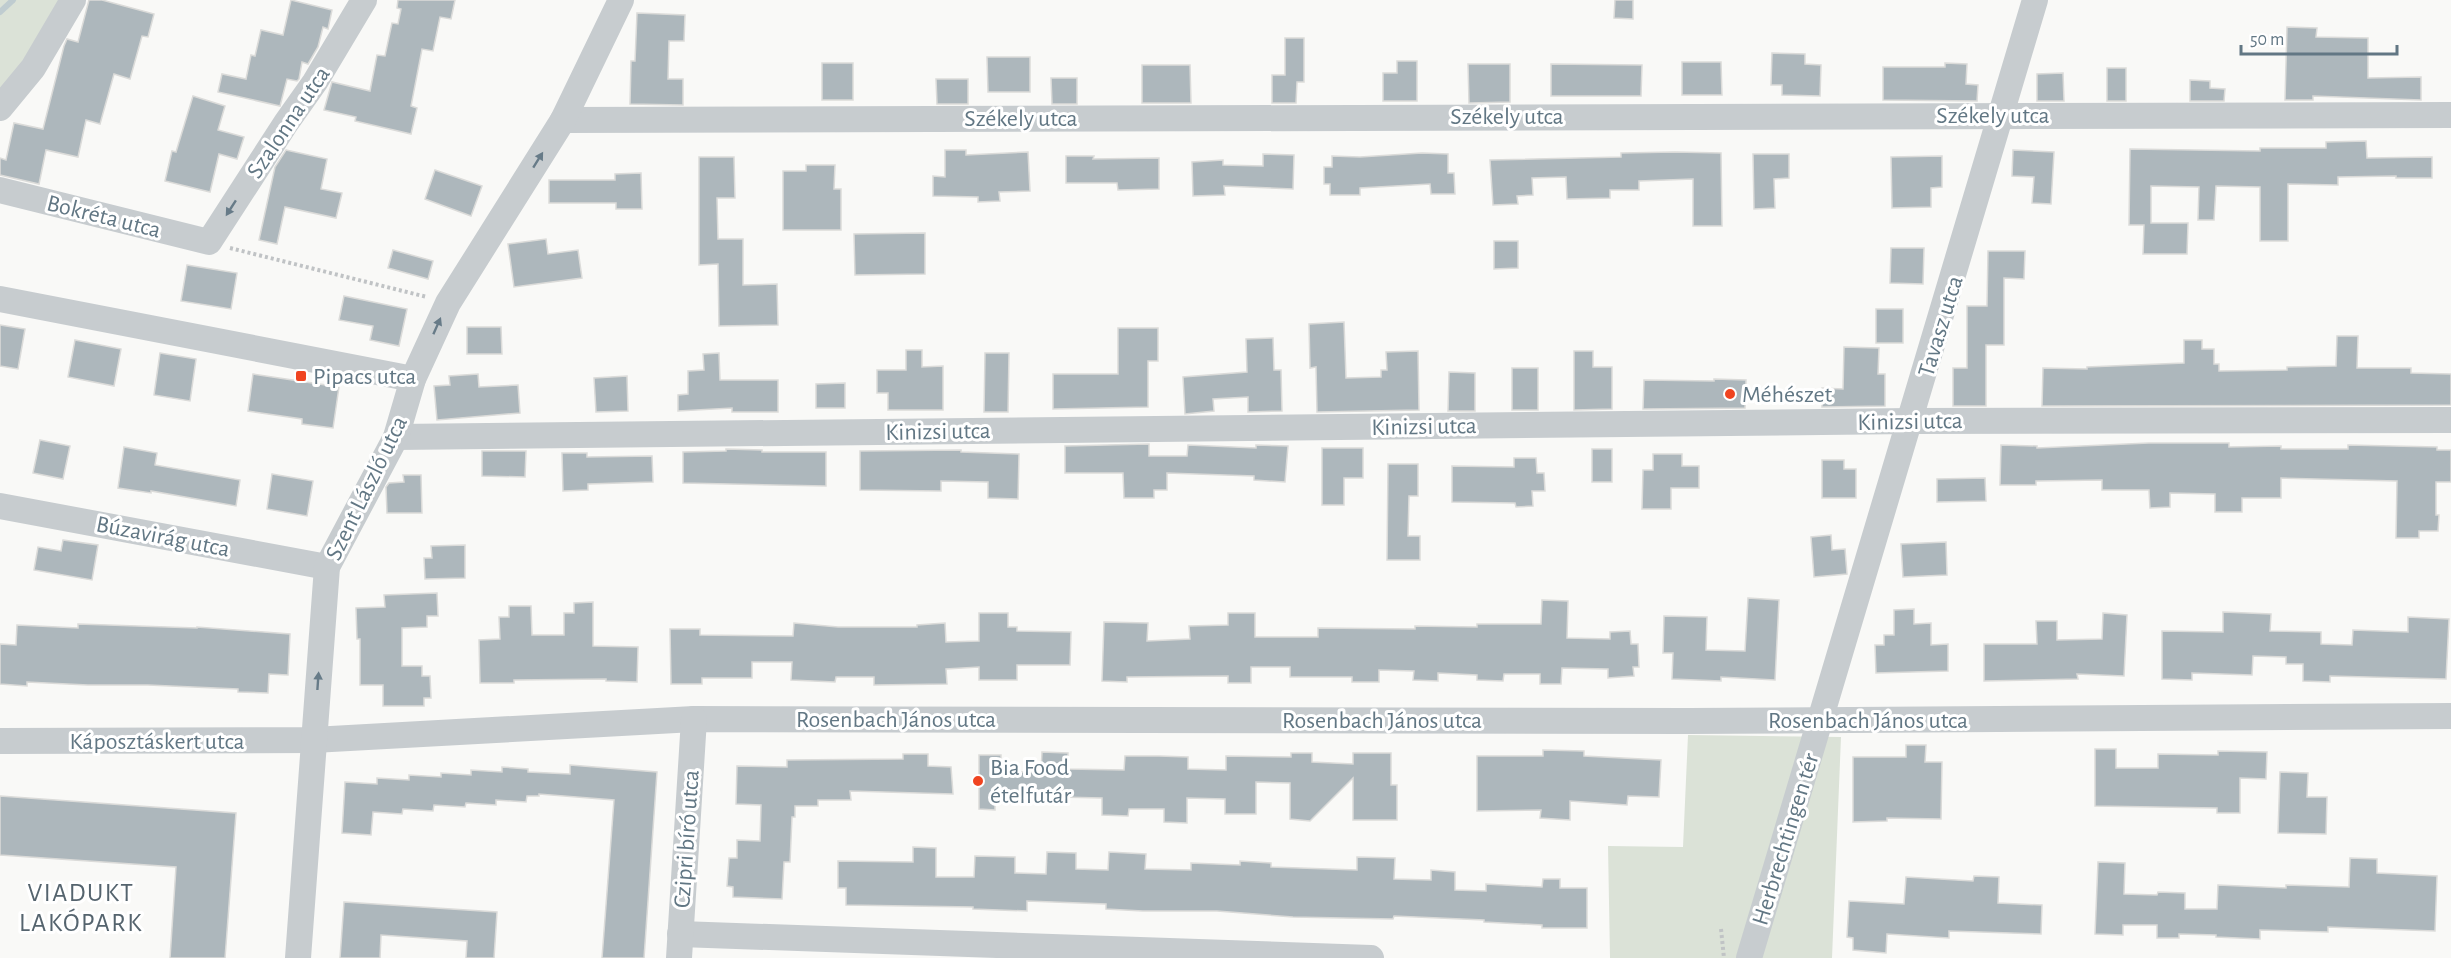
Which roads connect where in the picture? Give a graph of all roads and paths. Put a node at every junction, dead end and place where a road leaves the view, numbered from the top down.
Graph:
1 (73, 0) edge
2 (364, 0) edge
3 (621, 0) edge
4 (2035, 0) edge
5 (0, 108) edge
6 (2003, 115) junction
7 (2451, 115) edge
8 (563, 120) junction
9 (0, 190) edge
10 (209, 242) junction
11 (0, 299) edge
12 (448, 303) junction
13 (413, 379) junction
14 (2451, 420) edge
15 (1911, 421) junction
16 (396, 437) junction
17 (0, 506) edge
18 (327, 567) junction
19 (2451, 716) edge
20 (694, 719) junction
21 (1820, 720) junction
22 (313, 740) junction
23 (0, 741) edge
24 (1721, 929) dead end
25 (679, 946) edge
26 (298, 958) edge
27 (1371, 958) edge
28 (1724, 958) edge
29 (1749, 958) edge

1 - 5 street
2 -> 10 street, Szalonna utca
3 - 8 street, Szent László utca
4 - 6 street, Tavasz utca
6 - 7 street, Székely utca
6 - 8 street, Székely utca
6 - 15 street, Tavasz utca
12 -> 8 street, Szent László utca
9 - 10 street, Bokréta utca
10 - 12 path
11 - 13 street
13 -> 12 street, Szent László utca
13 - 16 street, Szent László utca
14 - 15 street, Kinizsi utca
15 - 16 street, Kinizsi utca
15 - 21 street, Tavasz utca
16 - 18 street, Szent László utca
17 - 18 street, Búzavirág utca
22 -> 18 street, Szent László utca
19 - 21 street, Rosenbach János utca
20 - 21 street, Rosenbach János utca
20 - 22 street, Rosenbach János utca
20 - 25 street, Czipri bíró utca
21 - 29 street, Herbrechtingen tér
22 - 23 street, Káposztáskert utca
22 - 26 street, Szent László utca
24 - 28 path
25 - 27 street

